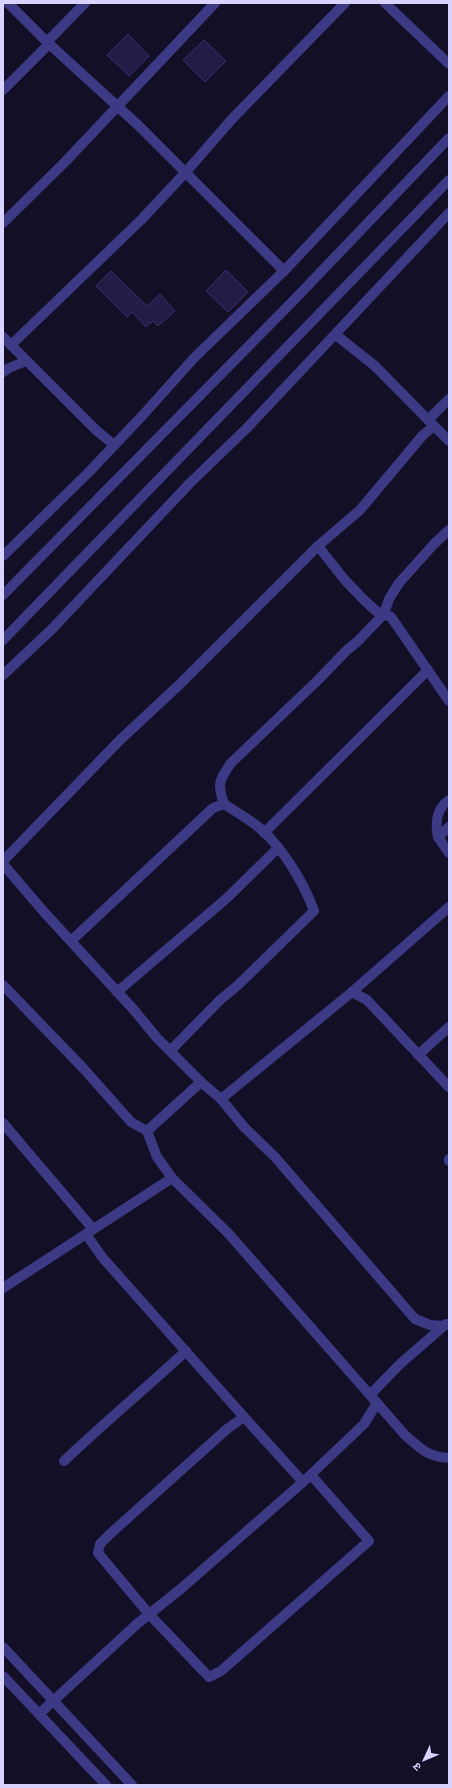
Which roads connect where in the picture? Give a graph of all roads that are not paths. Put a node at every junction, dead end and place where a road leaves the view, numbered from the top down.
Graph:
1 (8, 3) edge
2 (85, 3) edge
3 (215, 3) edge
4 (345, 3) edge
5 (385, 3) edge
6 (48, 43) junction
7 (449, 64) edge
8 (3, 90) edge
9 (449, 96) edge
10 (118, 106) junction
11 (449, 138) edge
12 (185, 173) junction
13 (449, 180) edge
14 (449, 213) edge
15 (3, 224) edge
16 (284, 271) junction
17 (336, 335) junction
18 (3, 338) edge
19 (11, 345) junction
20 (26, 361) junction
21 (3, 372) edge
22 (449, 399) edge
23 (431, 423) junction
24 (449, 441) edge
25 (114, 445) junction
26 (449, 530) edge
27 (318, 546) junction
28 (3, 556) edge
29 (3, 595) edge
30 (384, 614) junction
31 (3, 640) edge
32 (428, 670) junction
33 (3, 675) edge
34 (449, 700) edge
35 (449, 800) edge
36 (224, 804) junction
37 (449, 826) edge
38 (264, 833) junction
39 (438, 837) junction
40 (278, 848) junction
41 (449, 853) edge
42 (3, 861) edge
43 (3, 864) edge
44 (449, 907) edge
45 (71, 941) junction
46 (3, 985) edge
47 (117, 992) junction
48 (352, 992) junction
49 (449, 1026) edge
50 (170, 1051) junction
51 (418, 1055) junction
52 (201, 1082) junction
53 (449, 1087) edge
54 (221, 1099) junction
55 (5, 1129) edge
56 (147, 1131) junction
57 (172, 1178) junction
58 (90, 1232) junction
59 (3, 1288) edge
60 (446, 1324) edge
61 (186, 1352) junction
62 (373, 1399) junction
63 (244, 1417) junction
64 (449, 1458) edge
65 (64, 1461) dead end
66 (311, 1475) junction
67 (303, 1482) junction
68 (149, 1614) junction
69 (3, 1647) edge
70 (3, 1676) edge
71 (53, 1701) junction
72 (38, 1714) junction
73 (106, 1785) edge
74 (132, 1785) edge

1 - 6 street
2 - 6 street
3 - 10 street
4 - 12 street
5 - 7 street
6 - 8 street
6 - 10 street
9 - 16 street
10 - 12 street
10 - 15 street
11 - 29 street
12 - 16 street
12 - 19 street
13 - 31 street
14 - 17 street
16 - 25 street
17 - 23 street
17 - 33 street
18 - 19 street
19 - 20 street
20 - 21 street
20 - 25 street
22 - 23 street
23 - 24 street
23 - 27 street
25 - 28 street
26 - 30 street
27 - 30 street
27 - 42 street
30 - 32 street
30 - 36 street
32 - 34 street
32 - 38 street
35 - 39 street
36 - 38 street
36 - 45 street
37 - 39 street
38 - 40 street
39 - 41 street
40 - 47 street
40 - 50 street
43 - 45 street
44 - 48 street
45 - 47 street
46 - 56 street
47 - 50 street
48 - 51 street
48 - 54 street
49 - 51 street
50 - 52 street
51 - 53 street
52 - 54 street
52 - 56 street
54 - 60 street
55 - 58 street
56 - 57 street
57 - 58 street
57 - 62 street
58 - 59 street
58 - 61 street
60 - 62 street
61 - 63 street
61 - 65 street
62 - 64 street
62 - 66 street
63 - 67 street
63 - 68 street
66 - 67 street
66 - 68 street
67 - 68 street
68 - 71 street
69 - 71 street
70 - 72 street
71 - 72 street
71 - 74 street
72 - 73 street

